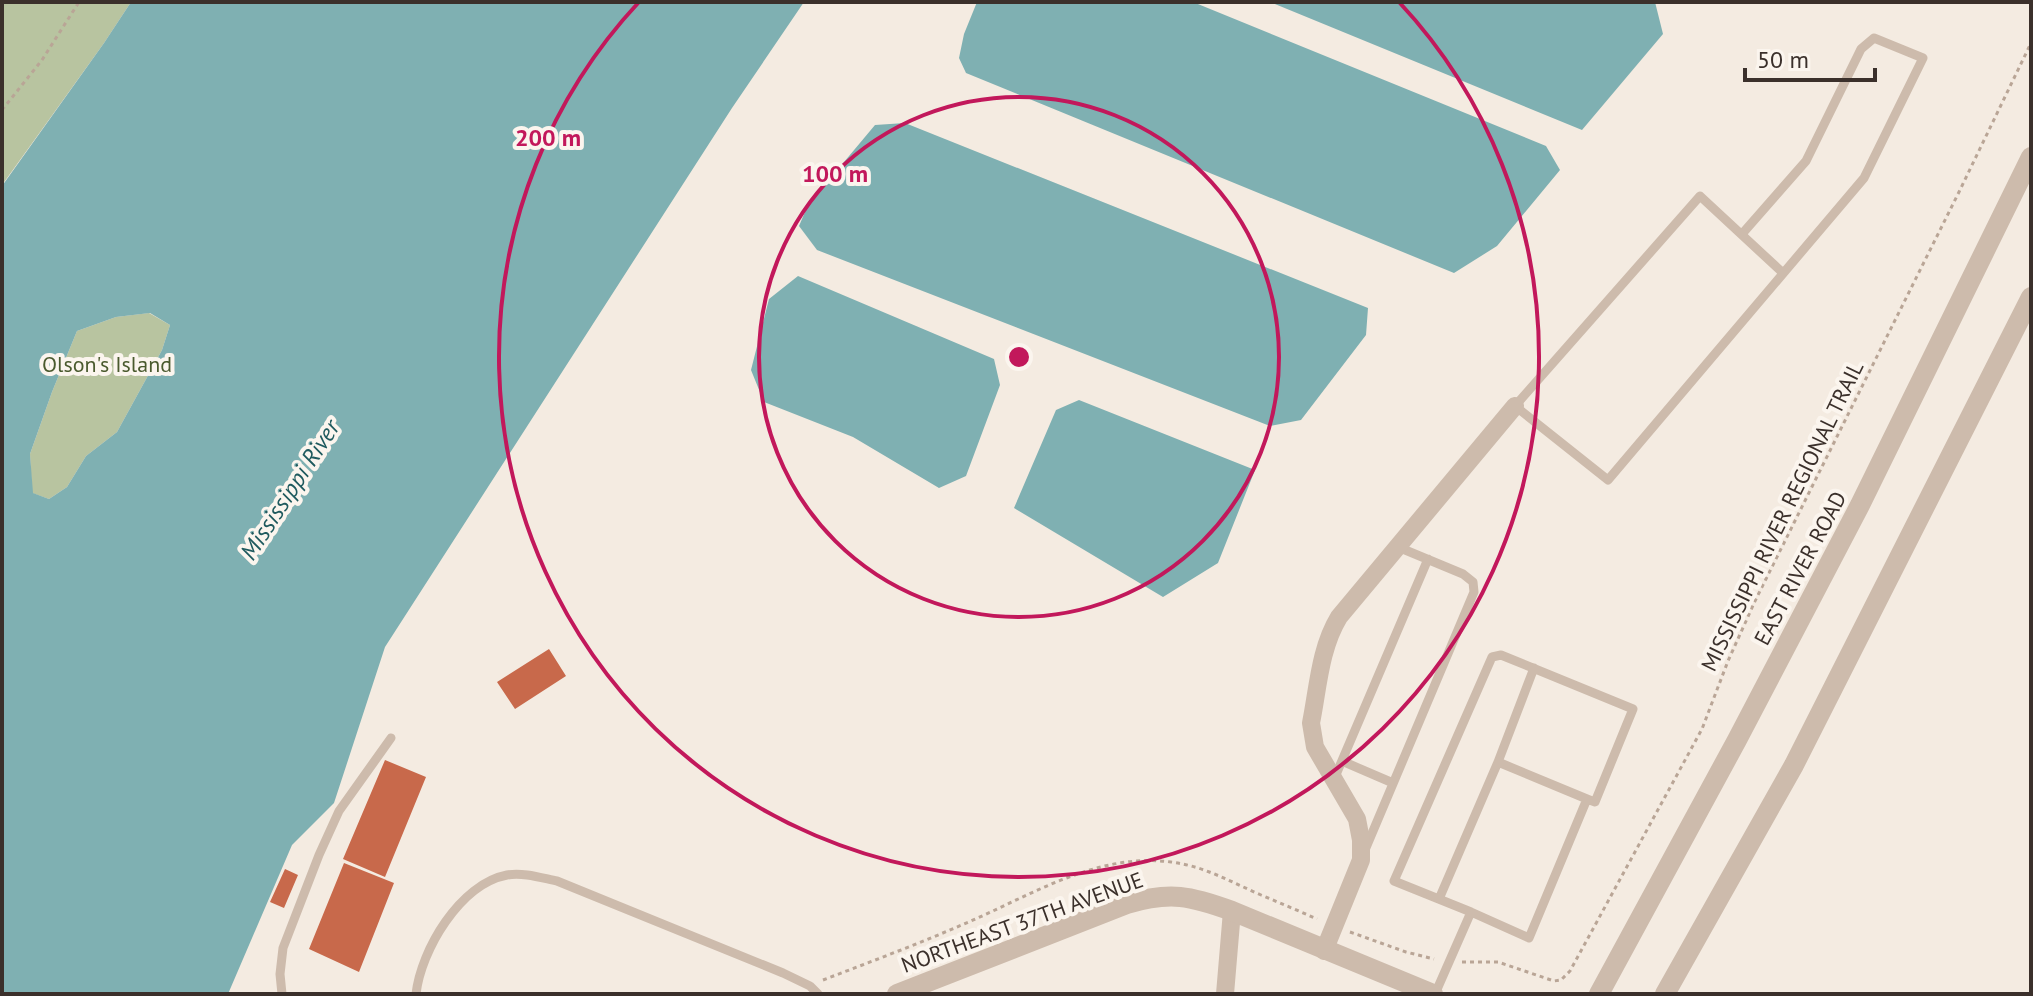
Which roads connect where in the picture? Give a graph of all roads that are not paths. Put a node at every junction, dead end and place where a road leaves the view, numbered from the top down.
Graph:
1 (2031, 157) edge
2 (1742, 234) junction
3 (1783, 273) junction
4 (2031, 297) edge
5 (1515, 406) junction
6 (1397, 547) junction
7 (1428, 559) junction
8 (1534, 668) junction
9 (391, 738) dead end
10 (1342, 761) junction
11 (1498, 762) junction
12 (1334, 779) junction
13 (1393, 783) junction
14 (1587, 799) junction
15 (1361, 860) junction
16 (1439, 899) junction
17 (1232, 911) junction
18 (1471, 912) junction
19 (1324, 951) junction
20 (282, 994) edge
21 (416, 994) edge
22 (818, 994) edge
23 (897, 994) edge
24 (1225, 994) edge
25 (1434, 994) edge
26 (1599, 994) edge
27 (1665, 994) edge

1 - 26 street, EAST RIVER ROAD
2 - 3 lane
2 - 3 lane
2 - 5 lane
3 - 5 lane
4 - 27 street
5 - 6 street
6 - 7 lane
6 - 12 street
7 - 10 lane
7 - 13 lane
8 - 11 lane
8 - 14 lane
8 - 16 lane
9 - 20 lane
10 - 12 lane
10 - 13 lane
11 - 14 lane
11 - 16 lane
12 - 15 street
13 - 15 lane
14 - 18 lane
15 - 19 street
16 - 18 lane
17 - 19 street, NORTHEAST 37TH AVENUE
17 - 23 street, NORTHEAST 37TH AVENUE
17 - 24 street
18 - 25 lane
19 - 25 street, NORTHEAST 37TH AVENUE
21 - 22 lane

